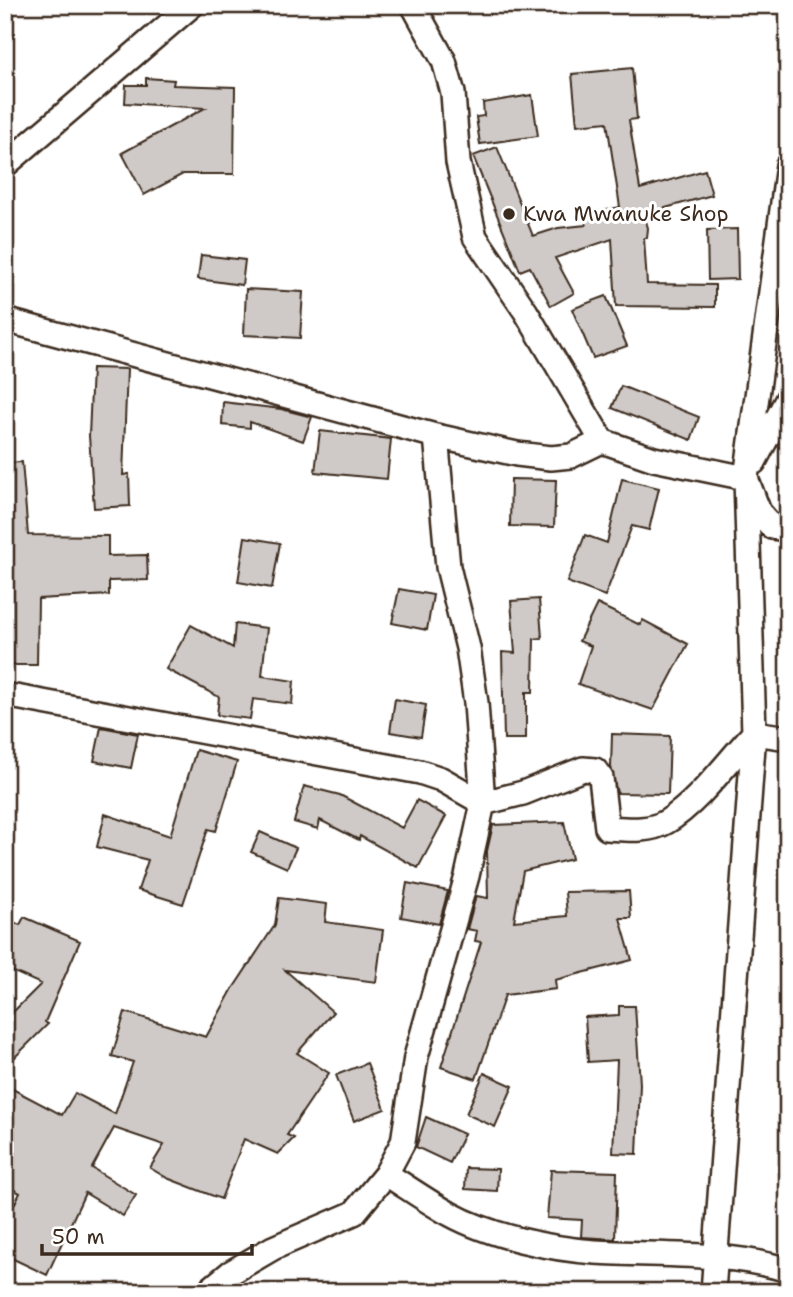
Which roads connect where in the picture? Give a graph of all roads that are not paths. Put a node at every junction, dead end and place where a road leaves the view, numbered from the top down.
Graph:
1 (191, 5) edge
2 (413, 5) edge
3 (5, 165) edge
4 (788, 165) edge
5 (5, 320) edge
6 (788, 398) edge
7 (436, 436) junction
8 (602, 441) junction
9 (746, 478) junction
10 (788, 529) edge
11 (5, 695) edge
12 (754, 733) junction
13 (788, 738) edge
14 (483, 803) junction
15 (386, 1174) junction
16 (716, 1257) junction
17 (788, 1270) edge
18 (206, 1292) edge
19 (713, 1292) edge

1 - 3 street
2 - 8 street
4 - 9 street
5 - 7 street
6 - 9 street
7 - 8 street
7 - 14 street
8 - 9 street
9 - 10 street
9 - 12 street
11 - 14 street
12 - 13 street
12 - 14 street
12 - 16 street
14 - 15 street
15 - 16 street
15 - 18 street
16 - 17 street
16 - 19 street

